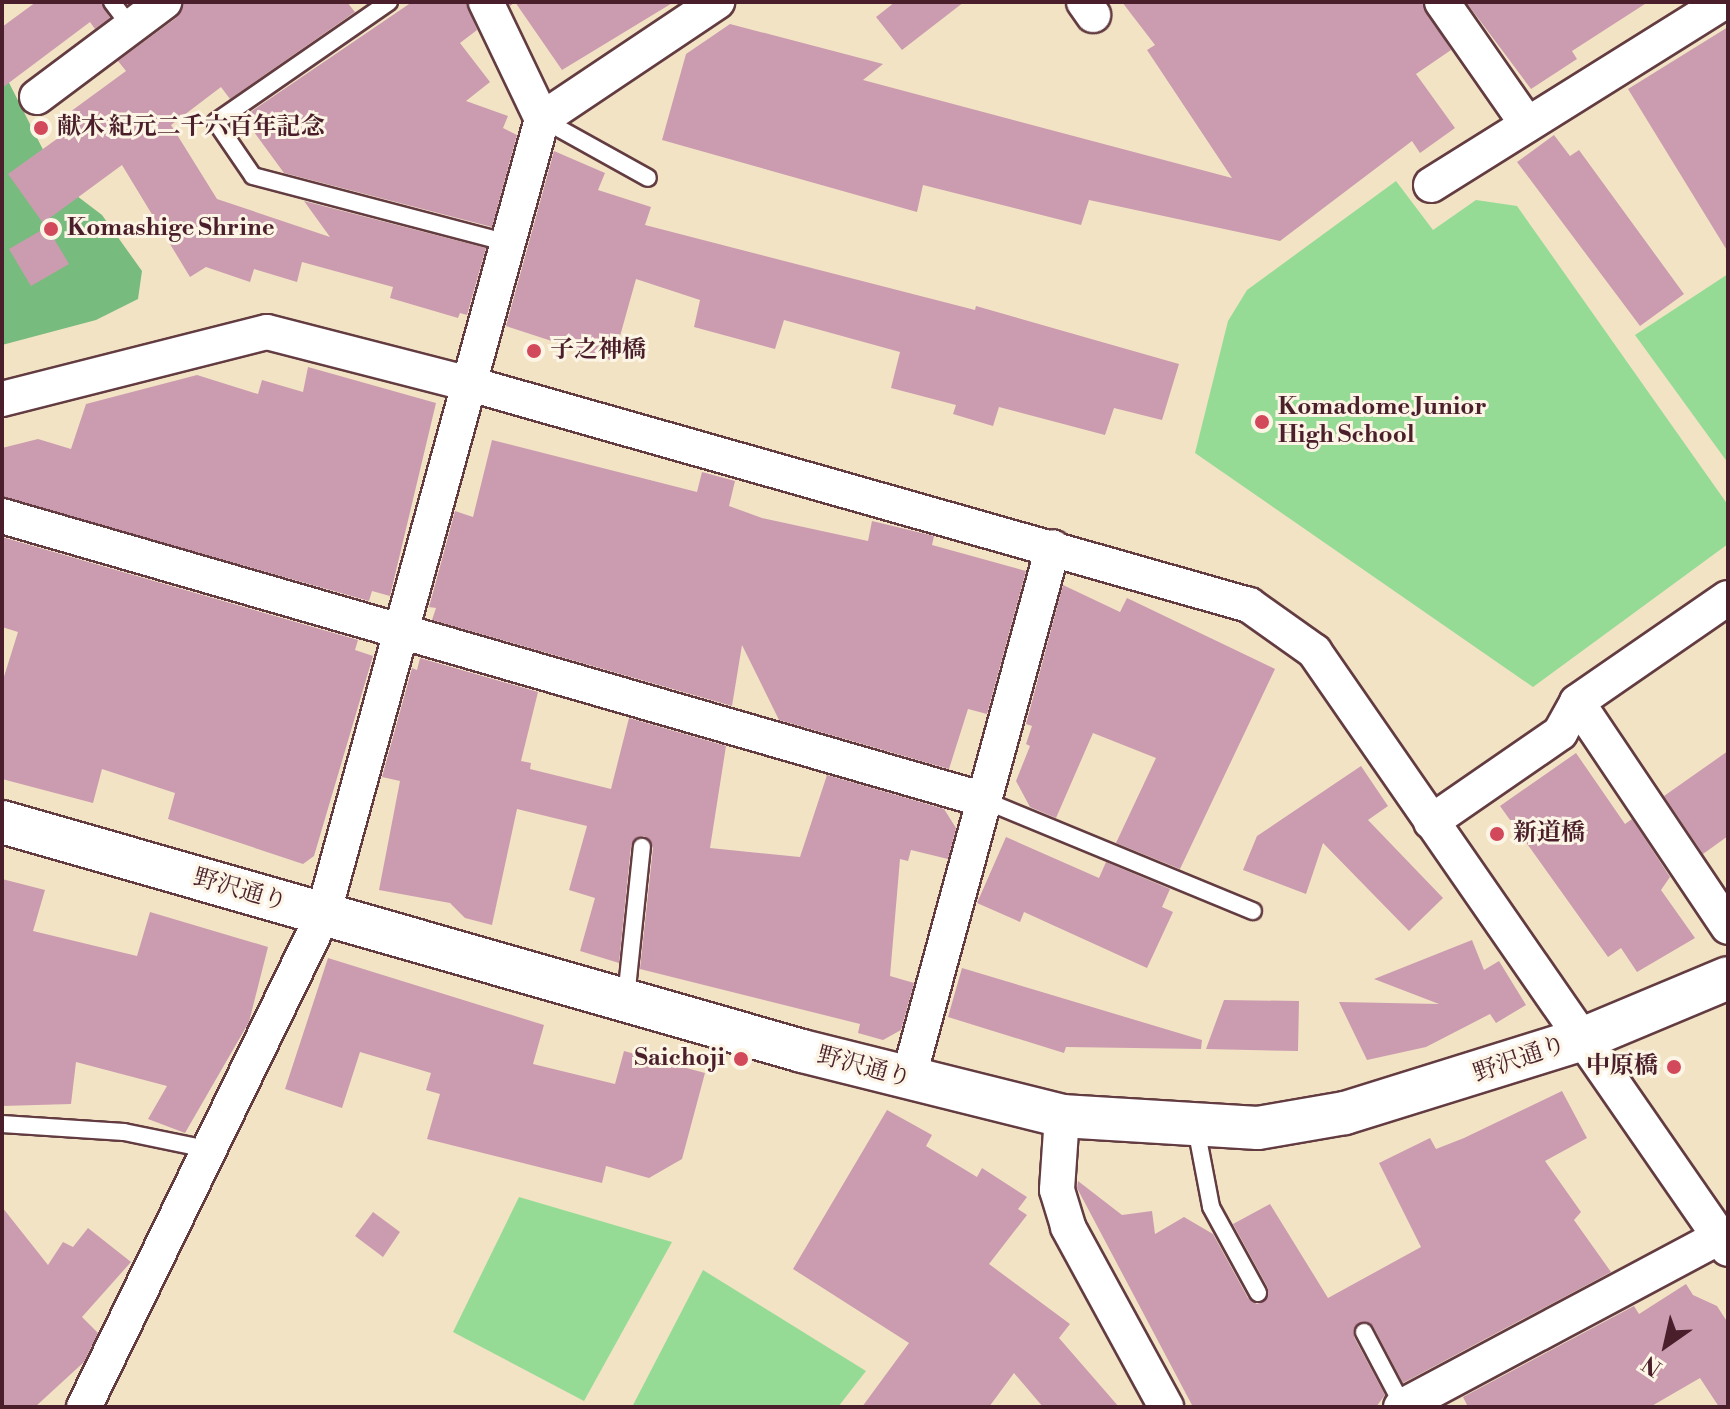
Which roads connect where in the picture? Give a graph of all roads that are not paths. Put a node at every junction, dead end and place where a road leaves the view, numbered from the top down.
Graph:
1 (164, 2) edge
2 (389, 2) edge
3 (486, 2) edge
4 (717, 2) edge
5 (1442, 2) edge
6 (1724, 2) edge
7 (121, 14) edge
8 (37, 97) dead end
9 (542, 119) junction
10 (1527, 124) junction
11 (648, 178) dead end
12 (1431, 185) dead end
13 (509, 243) junction
14 (470, 384) junction
15 (2, 399) edge
16 (2, 516) edge
17 (1053, 547) junction
18 (1728, 598) edge
19 (399, 632) junction
20 (1577, 702) junction
21 (981, 799) junction
22 (2, 822) edge
23 (1431, 822) junction
24 (642, 847) dead end
25 (1253, 911) dead end
26 (323, 915) junction
27 (1728, 927) edge
28 (1728, 978) edge
29 (626, 998) junction
30 (1580, 1040) junction
31 (908, 1080) junction
32 (1062, 1116) junction
33 (2, 1124) edge
34 (1196, 1128) junction
35 (207, 1149) junction
36 (1724, 1243) edge
37 (1258, 1293) dead end
38 (1364, 1332) dead end
39 (1402, 1406) edge
40 (84, 1407) edge
41 (1166, 1407) edge

1 - 7 street
2 - 13 lane
3 - 9 street
4 - 9 street
5 - 10 street
6 - 10 street
7 - 8 street
9 - 11 lane
9 - 13 street
10 - 12 street
13 - 14 street
14 - 15 street
14 - 17 street
14 - 19 street
16 - 19 street
17 - 21 street
17 - 23 street
18 - 20 street
19 - 21 street
19 - 26 street
20 - 23 street
20 - 27 street
21 - 25 lane
21 - 31 street
22 - 26 street, 野沢通り
23 - 30 street
24 - 29 lane
26 - 29 street, 野沢通り
26 - 35 street
28 - 30 street, 野沢通り
29 - 31 street, 野沢通り
30 - 34 street, 野沢通り
30 - 36 street
31 - 32 street, 野沢通り
32 - 34 street, 野沢通り
32 - 41 street
33 - 35 lane
34 - 37 lane
35 - 40 street
36 - 39 street
38 - 39 lane

